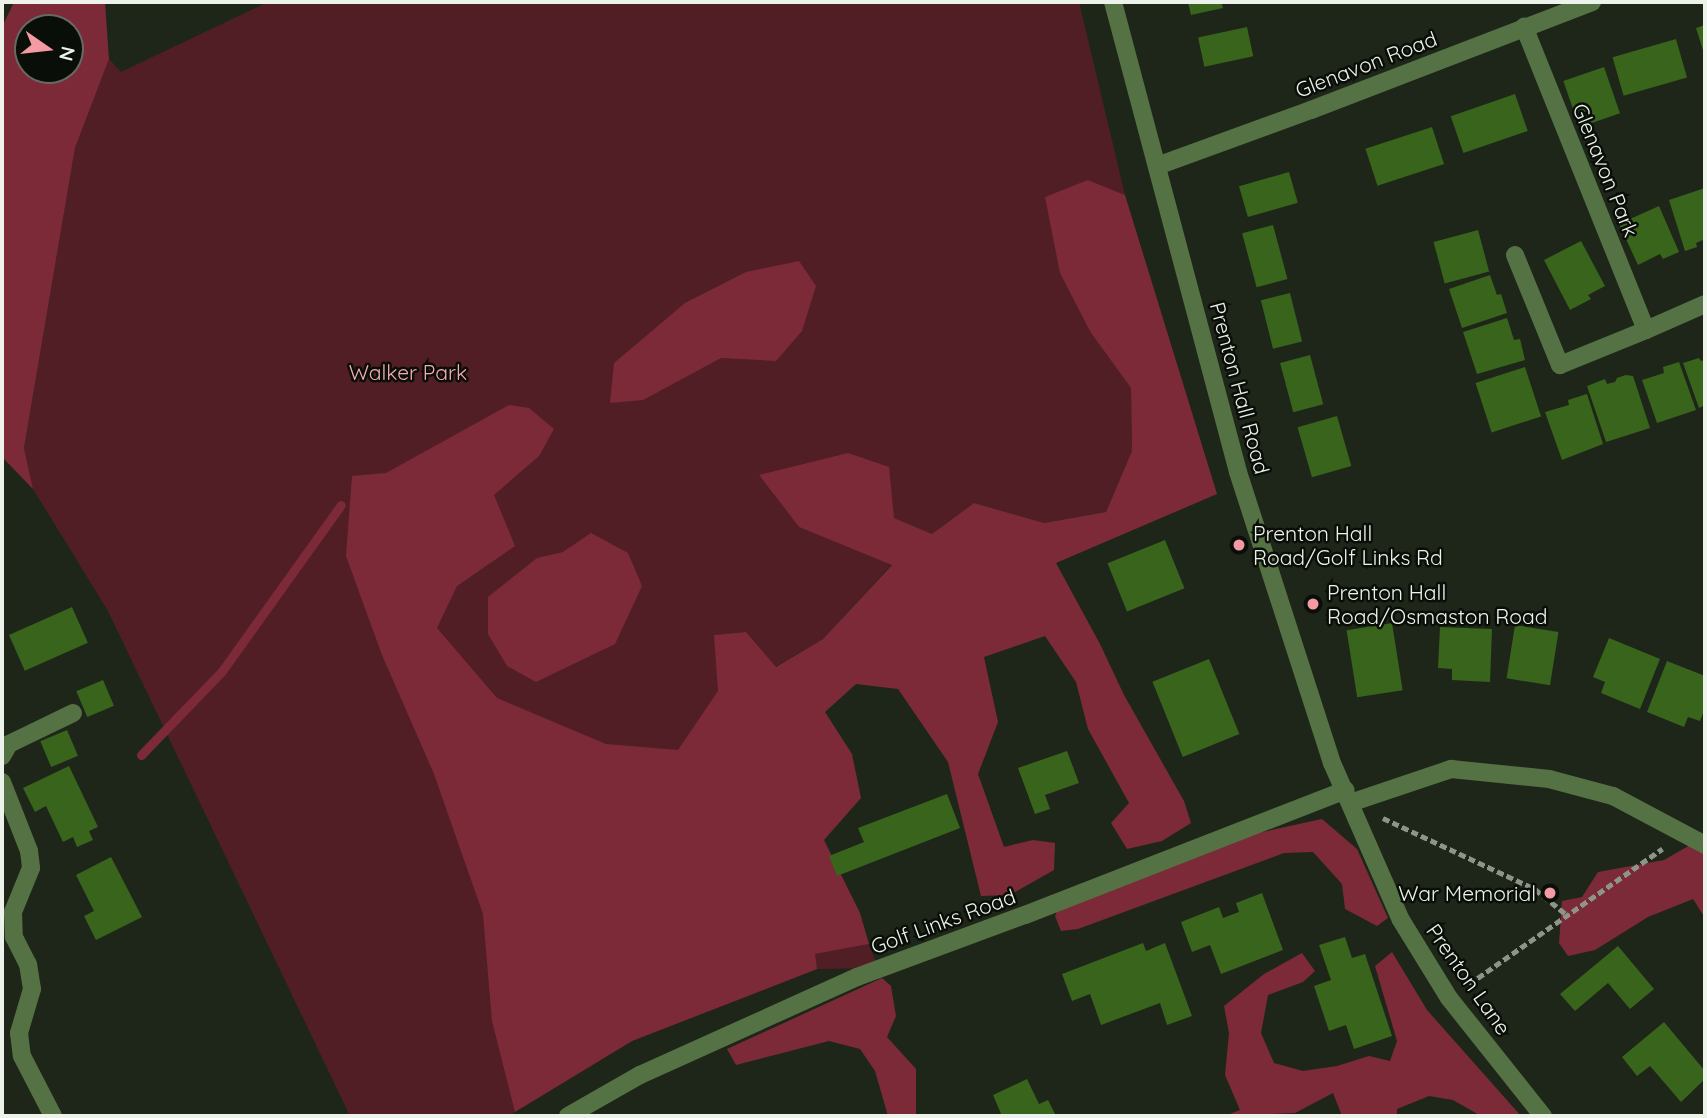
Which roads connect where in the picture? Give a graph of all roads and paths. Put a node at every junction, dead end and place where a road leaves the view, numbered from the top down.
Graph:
1 (1113, 2) edge
2 (1592, 2) edge
3 (1524, 26) junction
4 (1157, 166) junction
5 (1515, 255) dead end
6 (1705, 304) edge
7 (1646, 330) junction
8 (74, 713) dead end
9 (2, 756) edge
10 (2, 782) edge
11 (1345, 791) junction
12 (1686, 832) junction
13 (1705, 845) edge
14 (1567, 915) junction
15 (1449, 998) junction
16 (53, 1116) edge
17 (568, 1116) edge
18 (1543, 1116) edge

1 - 4 street, Prenton Hall Road
2 - 3 street, Glenavon Road
3 - 4 street, Glenavon Road
3 - 7 street, Glenavon Park
4 - 11 street, Prenton Hall Road
5 - 7 street
6 - 7 street
8 - 9 street
10 - 16 street
11 - 12 street, Golf Links Road
11 - 14 path
11 - 15 street, Prenton Lane
11 - 17 street, Golf Links Road
12 - 13 street, Golf Links Road
12 - 14 path
14 - 15 path
15 - 18 street, Prenton Lane

